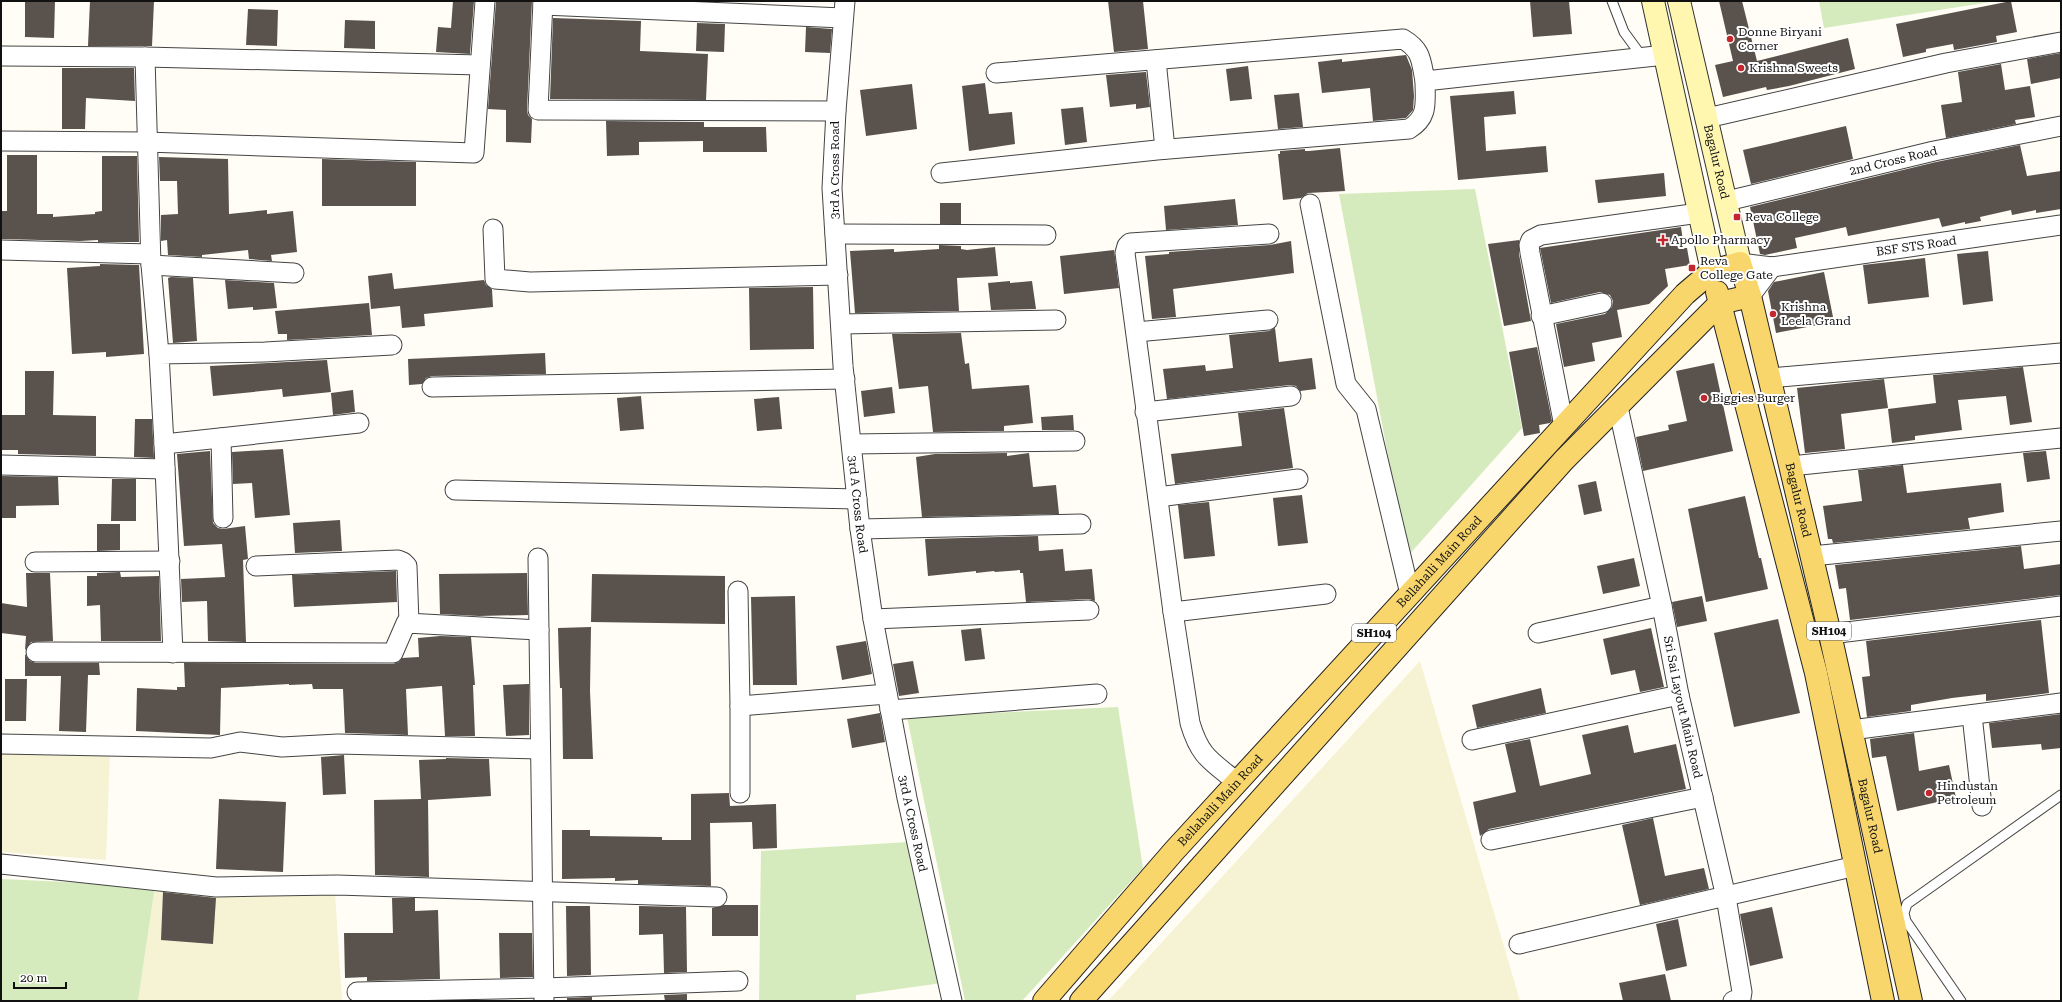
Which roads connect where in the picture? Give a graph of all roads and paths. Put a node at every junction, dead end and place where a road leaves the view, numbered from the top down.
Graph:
1 (485, 1) edge
2 (1612, 1) edge
3 (1653, 1) edge
4 (1679, 1) edge
5 (543, 3) edge
6 (844, 10) edge
7 (2061, 42) edge
8 (1665, 55) junction
9 (1, 56) edge
10 (144, 57) junction
11 (1643, 58) junction
12 (1156, 60) junction
13 (480, 65) junction
14 (996, 72) dead end
15 (1425, 81) junction
16 (836, 111) junction
17 (1707, 118) junction
18 (2061, 126) edge
19 (1, 141) edge
20 (146, 142) junction
21 (1165, 149) junction
22 (941, 173) dead end
23 (1727, 201) junction
24 (1310, 204) dead end
25 (1699, 213) junction
26 (2061, 225) edge
27 (493, 229) dead end
28 (835, 234) junction
29 (1269, 234) dead end
30 (1046, 235) dead end
31 (1, 250) edge
32 (150, 260) junction
33 (1740, 263) junction
34 (1772, 267) junction
35 (1712, 271) junction
36 (294, 273) dead end
37 (838, 275) junction
38 (1750, 296) junction
39 (1602, 303) dead end
40 (1720, 303) junction
41 (1541, 316) junction
42 (1056, 320) dead end
43 (1268, 320) dead end
44 (841, 324) junction
45 (1136, 332) junction
46 (392, 345) dead end
47 (2061, 353) edge
48 (159, 354) junction
49 (1770, 378) junction
50 (845, 379) junction
51 (432, 387) dead end
52 (1291, 396) dead end
53 (1618, 407) junction
54 (1146, 412) junction
55 (359, 423) dead end
56 (1564, 426) junction
57 (221, 438) junction
58 (2061, 438) edge
59 (1075, 441) dead end
60 (164, 444) junction
61 (852, 444) junction
62 (1, 465) edge
63 (1791, 466) junction
64 (166, 469) junction
65 (1298, 479) dead end
66 (455, 490) dead end
67 (1158, 497) junction
68 (857, 499) junction
69 (223, 518) dead end
70 (1081, 524) dead end
71 (860, 529) junction
72 (2061, 531) edge
73 (1812, 556) junction
74 (538, 558) dead end
75 (170, 561) junction
76 (35, 562) dead end
77 (256, 566) dead end
78 (738, 591) dead end
79 (1326, 594) dead end
80 (1410, 594) junction
81 (1662, 606) junction
82 (2061, 606) edge
83 (1089, 610) dead end
84 (1173, 612) junction
85 (873, 618) junction
86 (409, 623) junction
87 (539, 630) junction
88 (1538, 633) dead end
89 (1830, 634) junction
90 (36, 652) dead end
91 (173, 653) junction
92 (1097, 694) dead end
93 (1679, 695) junction
94 (889, 702) junction
95 (2061, 703) edge
96 (740, 706) junction
97 (1972, 715) junction
98 (1851, 730) junction
99 (1472, 740) dead end
100 (1, 744) edge
101 (540, 749) junction
102 (1237, 782) junction
103 (740, 793) dead end
104 (2061, 795) edge
105 (1703, 797) junction
106 (1982, 806) dead end
107 (1492, 840) dead end
108 (1, 864) edge
109 (1856, 866) junction
110 (544, 890) junction
111 (717, 897) dead end
112 (1726, 897) junction
113 (1519, 944) dead end
114 (738, 981) dead end
115 (358, 992) dead end
116 (544, 995) edge
117 (952, 1001) edge
118 (1044, 1001) edge
119 (1081, 1001) edge
120 (1733, 1001) edge
121 (1883, 1001) edge
122 (1910, 1001) edge
123 (1961, 1001) edge

1 - 13 street
2 - 11 lane
3 - 8 main road, Bagalur Road
4 - 17 main road, Bagalur Road
5 - 6 street
5 - 16 street
6 - 16 street, 3rd A Cross Road
7 - 17 street
8 - 11 street
8 - 25 main road, Bagalur Road
9 - 10 street
10 - 13 street
10 - 20 street
11 - 15 street
12 - 14 street
12 - 15 street
12 - 21 street
13 - 20 street
15 - 21 street
16 - 28 street, 3rd A Cross Road
17 - 23 main road, Bagalur Road
18 - 23 street, 2nd Cross Road
19 - 20 street
20 - 32 street
21 - 22 street
23 - 33 main road, Bagalur Road
24 - 80 street
25 - 35 main road, Bagalur Road
25 - 41 street
26 - 34 street, BSF STS Road
27 - 37 street
28 - 30 street
28 - 37 street, 3rd A Cross Road
29 - 45 street
31 - 32 street
32 - 36 street
32 - 48 street
33 - 34 street, BSF STS Road
33 - 35 main road, SH104
33 - 38 main road, Bagalur Road / SH104
34 - 38 street
35 - 40 main road, Bagalur Road / SH104
35 - 56 main road, Bellahalli Main Road / SH104
37 - 44 street, 3rd A Cross Road
38 - 40 main road
38 - 49 main road, Bagalur Road / SH104
39 - 41 street
40 - 53 main road, Bellahalli Main Road / SH104
40 - 109 main road, Bagalur Road / SH104
41 - 56 street
42 - 44 street
43 - 45 street
44 - 50 street, 3rd A Cross Road
45 - 54 street
46 - 48 street
47 - 49 street
48 - 60 street
49 - 63 main road, Bagalur Road / SH104
50 - 51 street
50 - 61 street, 3rd A Cross Road
52 - 54 street
53 - 81 street, Sri Sai Layout Main Road
53 - 119 main road, Bellahalli Main Road / SH104
54 - 67 street
55 - 57 street
56 - 80 main road, Bellahalli Main Road / SH104
57 - 60 street
57 - 69 street
58 - 63 street
59 - 61 street
60 - 64 street
61 - 68 street, 3rd A Cross Road
62 - 64 street
63 - 73 main road, Bagalur Road / SH104
64 - 75 street
65 - 67 street
66 - 68 street
67 - 84 street
68 - 71 street, 3rd A Cross Road
70 - 71 street
71 - 85 street, 3rd A Cross Road
72 - 73 street
73 - 89 main road, Bagalur Road / SH104
74 - 87 street
75 - 76 street
75 - 91 street
77 - 86 street
78 - 96 street
79 - 84 street
80 - 102 main road, Bellahalli Main Road / SH104
81 - 88 street
81 - 93 street, Sri Sai Layout Main Road
82 - 89 street
83 - 85 street
84 - 102 street
85 - 94 street, 3rd A Cross Road
86 - 87 street
86 - 91 street
87 - 101 street
89 - 98 main road, Bagalur Road / SH104
90 - 91 street
92 - 94 street
93 - 99 street
93 - 105 street, Sri Sai Layout Main Road
94 - 96 street
94 - 117 street, 3rd A Cross Road
95 - 97 street
96 - 103 street
97 - 98 street
97 - 106 street
98 - 122 main road, Bagalur Road / SH104
100 - 101 street
101 - 110 street
102 - 118 main road, Bellahalli Main Road / SH104
104 - 123 lane
105 - 107 street
105 - 112 street, Sri Sai Layout Main Road
108 - 110 street
109 - 112 street
109 - 121 main road, Bagalur Road / SH104
110 - 111 street
110 - 116 street
112 - 113 street
112 - 120 street, Sri Sai Layout Main Road
114 - 116 street
115 - 116 street

